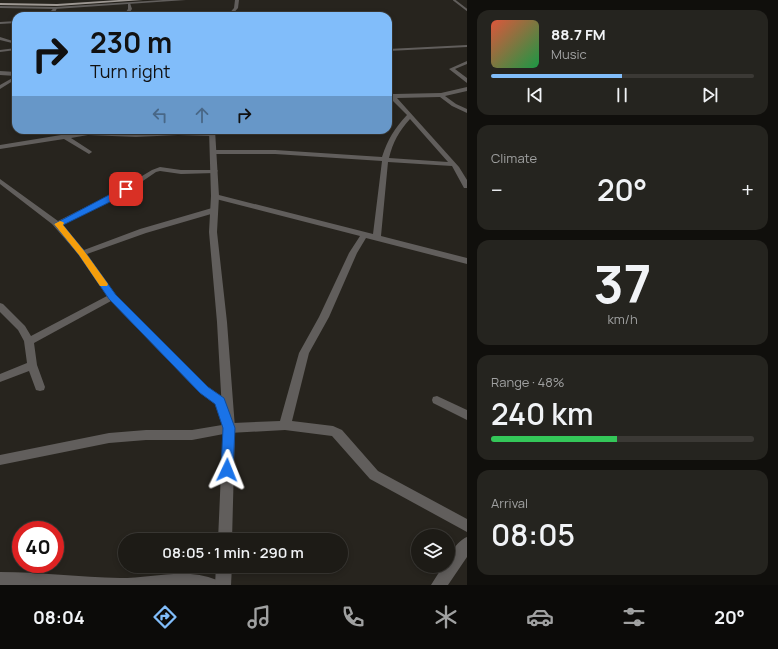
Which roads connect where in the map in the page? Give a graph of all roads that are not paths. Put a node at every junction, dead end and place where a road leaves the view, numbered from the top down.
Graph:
1 (141, 0) edge
2 (167, 0) edge
3 (184, 0) edge
4 (236, 0) edge
5 (454, 0) edge
6 (80, 2) edge
7 (129, 4) junction
8 (0, 6) edge
9 (55, 8) junction
10 (467, 10) edge
11 (53, 12) edge
12 (128, 12) edge
13 (232, 12) edge
14 (12, 22) edge
15 (0, 23) edge
16 (0, 38) edge
17 (12, 42) edge
18 (467, 46) edge
19 (12, 49) edge
20 (392, 50) edge
21 (0, 51) edge
22 (467, 62) edge
23 (0, 73) edge
24 (12, 74) edge
25 (12, 78) edge
26 (467, 81) edge
27 (0, 87) edge
28 (467, 89) edge
29 (392, 95) edge
30 (440, 95) junction
31 (392, 96) edge
32 (467, 111) edge
33 (410, 116) junction
34 (392, 128) edge
35 (397, 129) junction
36 (58, 134) edge
37 (64, 134) edge
38 (112, 134) edge
39 (157, 134) edge
40 (212, 134) edge
41 (0, 147) edge
42 (89, 152) dead end
43 (213, 152) junction
44 (385, 160) junction
45 (454, 166) junction
46 (467, 167) edge
47 (215, 171) junction
48 (0, 181) edge
49 (467, 186) edge
50 (215, 196) junction
51 (215, 210) junction
52 (58, 224) junction
53 (364, 235) junction
54 (377, 238) junction
55 (82, 253) junction
56 (467, 261) edge
57 (112, 297) junction
58 (0, 306) edge
59 (29, 341) junction
60 (32, 365) junction
61 (0, 378) edge
62 (40, 387) dead end
63 (437, 400) dead end
64 (467, 415) edge
65 (285, 425) junction
66 (229, 428) junction
67 (0, 460) edge
68 (467, 526) edge
69 (225, 533) edge
70 (467, 544) edge
71 (224, 573) edge
72 (0, 579) edge
73 (212, 585) edge
74 (223, 585) edge
75 (440, 585) edge

1 - 6 main road
2 - 7 street
3 - 7 street
4 - 13 street
5 - 10 lane
6 - 8 main road
7 - 9 street
7 - 12 street
8 - 9 street
9 - 11 street
14 - 15 street
16 - 17 street
18 - 20 street
19 - 21 street
22 - 26 street
23 - 24 street
25 - 27 street
28 - 30 street
29 - 30 street
30 - 32 street
31 - 33 street
33 - 35 street
33 - 45 street
34 - 35 street
35 - 44 street
36 - 41 street
37 - 42 street
38 - 39 street
40 - 43 street
43 - 44 street
43 - 47 street
44 - 45 street
44 - 54 street
45 - 46 street
45 - 49 street
47 - 50 street
47 - 52 street
48 - 52 street
50 - 51 street
50 - 53 street
51 - 55 street
51 - 66 street
52 - 55 street
53 - 54 street
53 - 65 street
54 - 56 street
55 - 57 street
57 - 59 street
57 - 66 street
58 - 59 street
59 - 60 street
60 - 61 street
60 - 62 street
63 - 64 street
65 - 66 street
65 - 68 street
66 - 67 street
66 - 69 street
70 - 75 street
71 - 74 street
72 - 73 street

